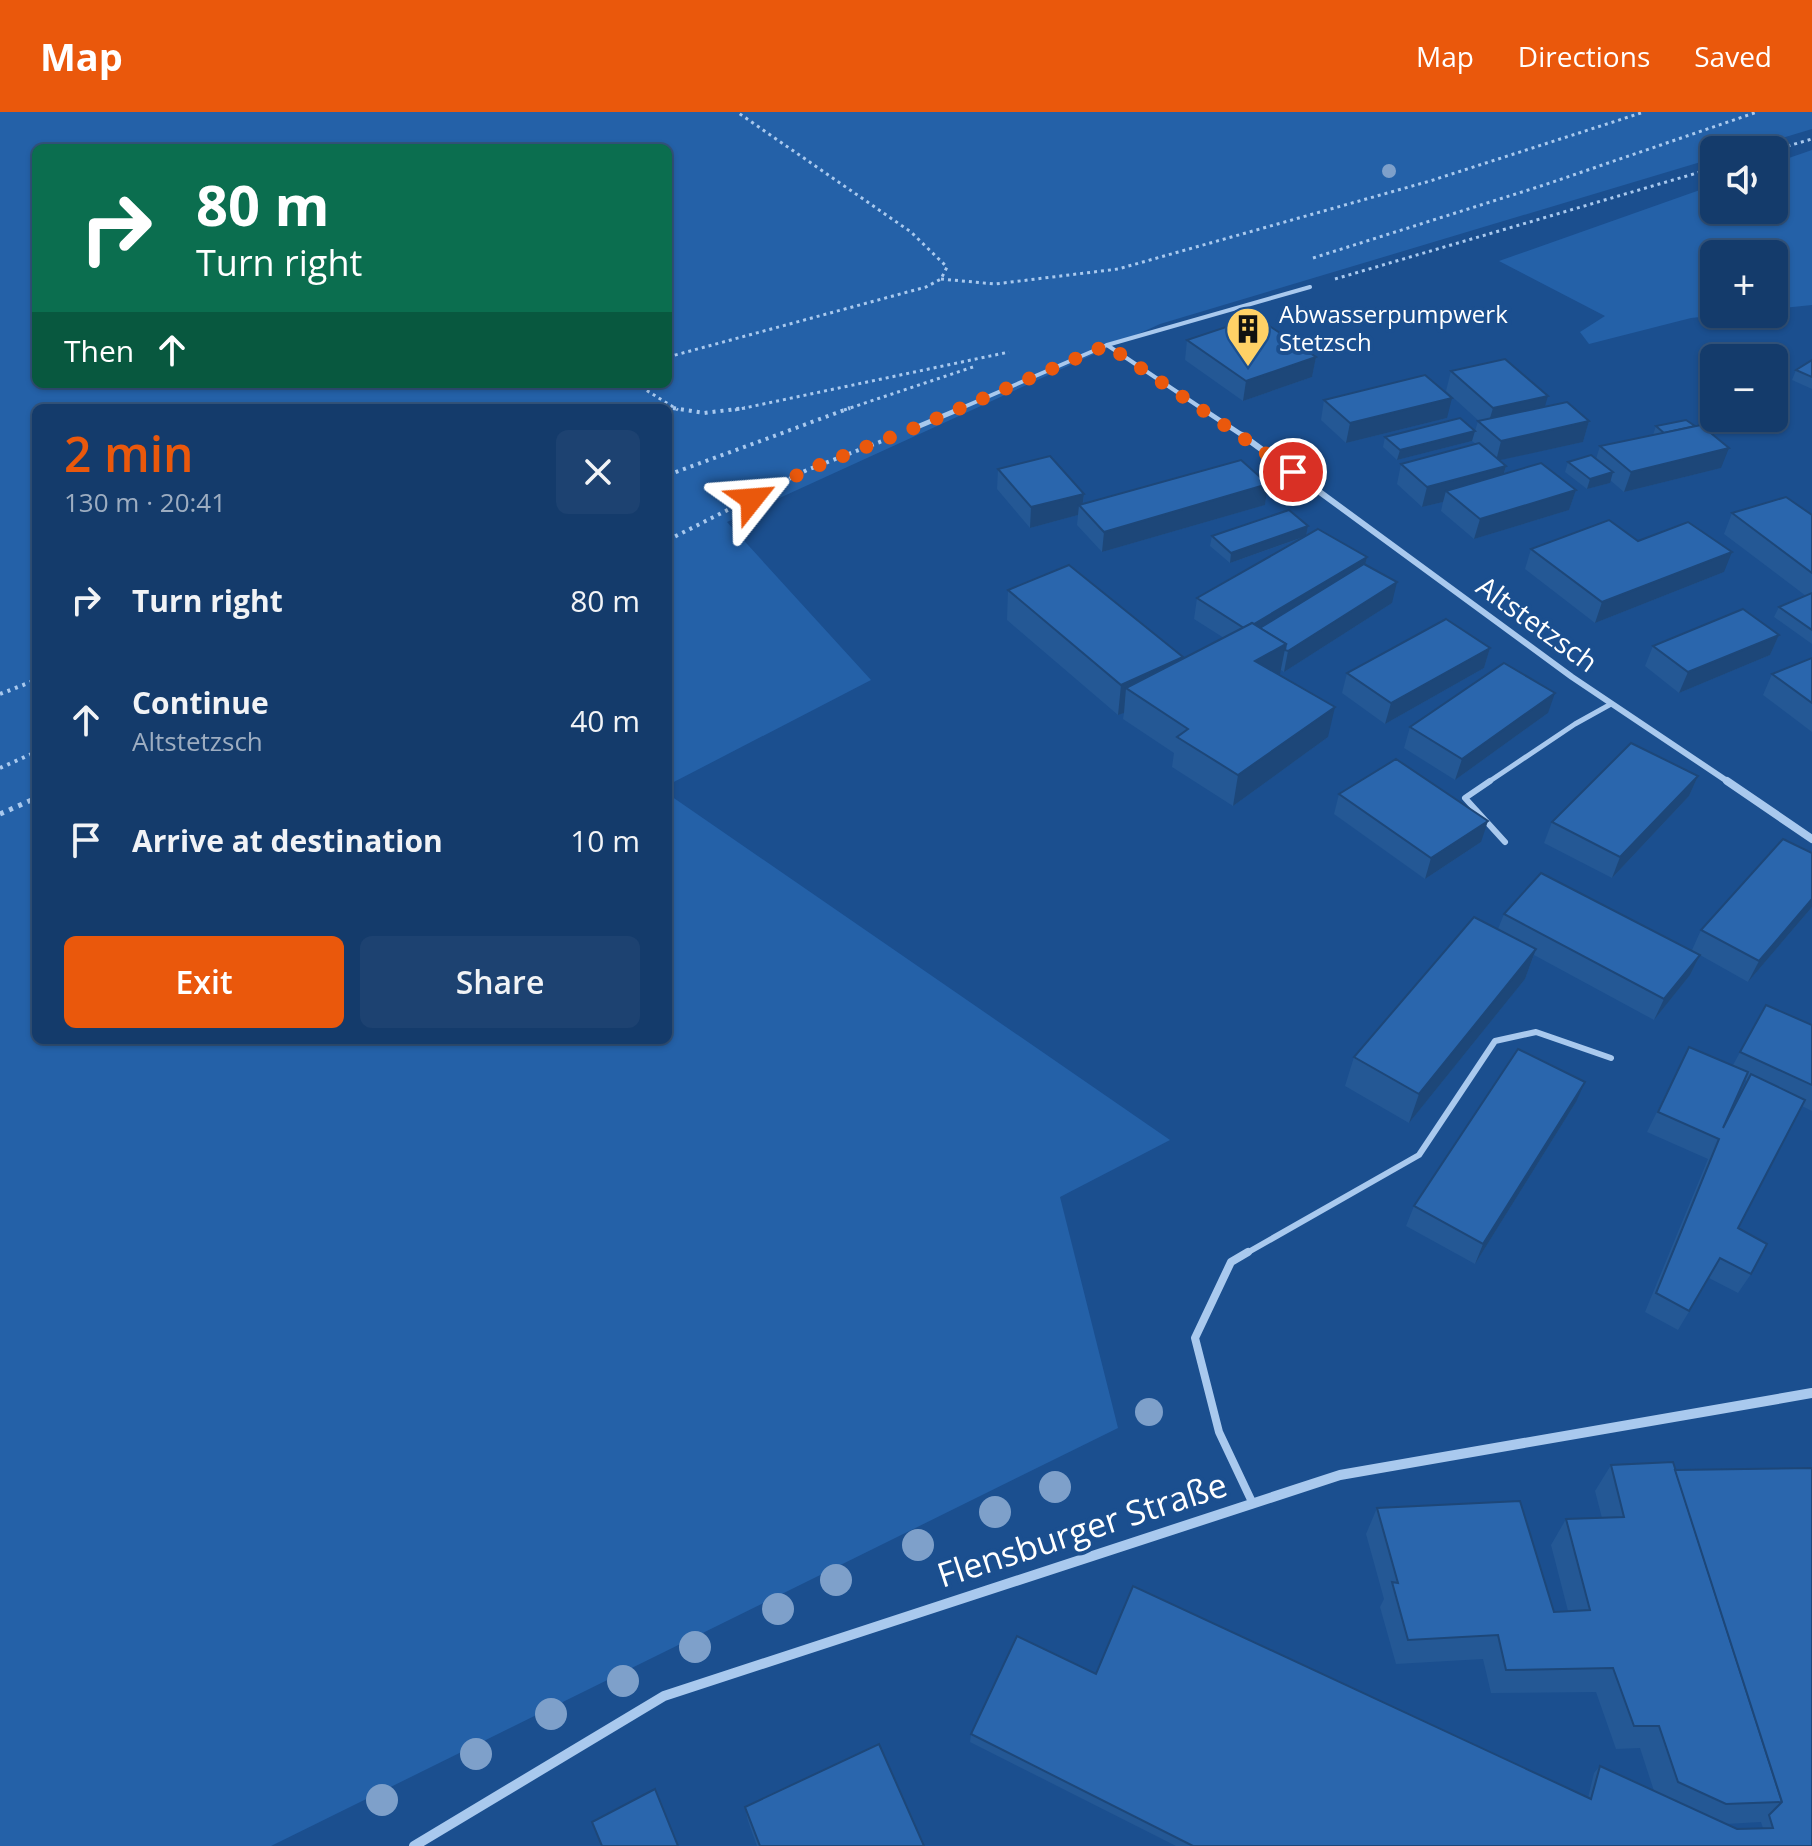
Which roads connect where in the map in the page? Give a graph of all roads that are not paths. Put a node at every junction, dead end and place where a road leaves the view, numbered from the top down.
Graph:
1 (1310, 287) road end
2 (1107, 345) junction
3 (917, 427) road end
4 (1242, 435) joint
5 (1611, 704) junction
6 (1812, 839) edge
7 (1505, 842) dead end
8 (1611, 1058) dead end
9 (1812, 1393) edge
10 (1253, 1504) junction
11 (414, 1846) edge

1 - 2 lane
2 - 3 lane
2 - 4 lane
4 - 5 street, Altstetzsch
5 - 6 street, Altstetzsch
5 - 7 lane
8 - 10 lane
9 - 10 street, Flensburger Straße
10 - 11 street, Flensburger Straße

